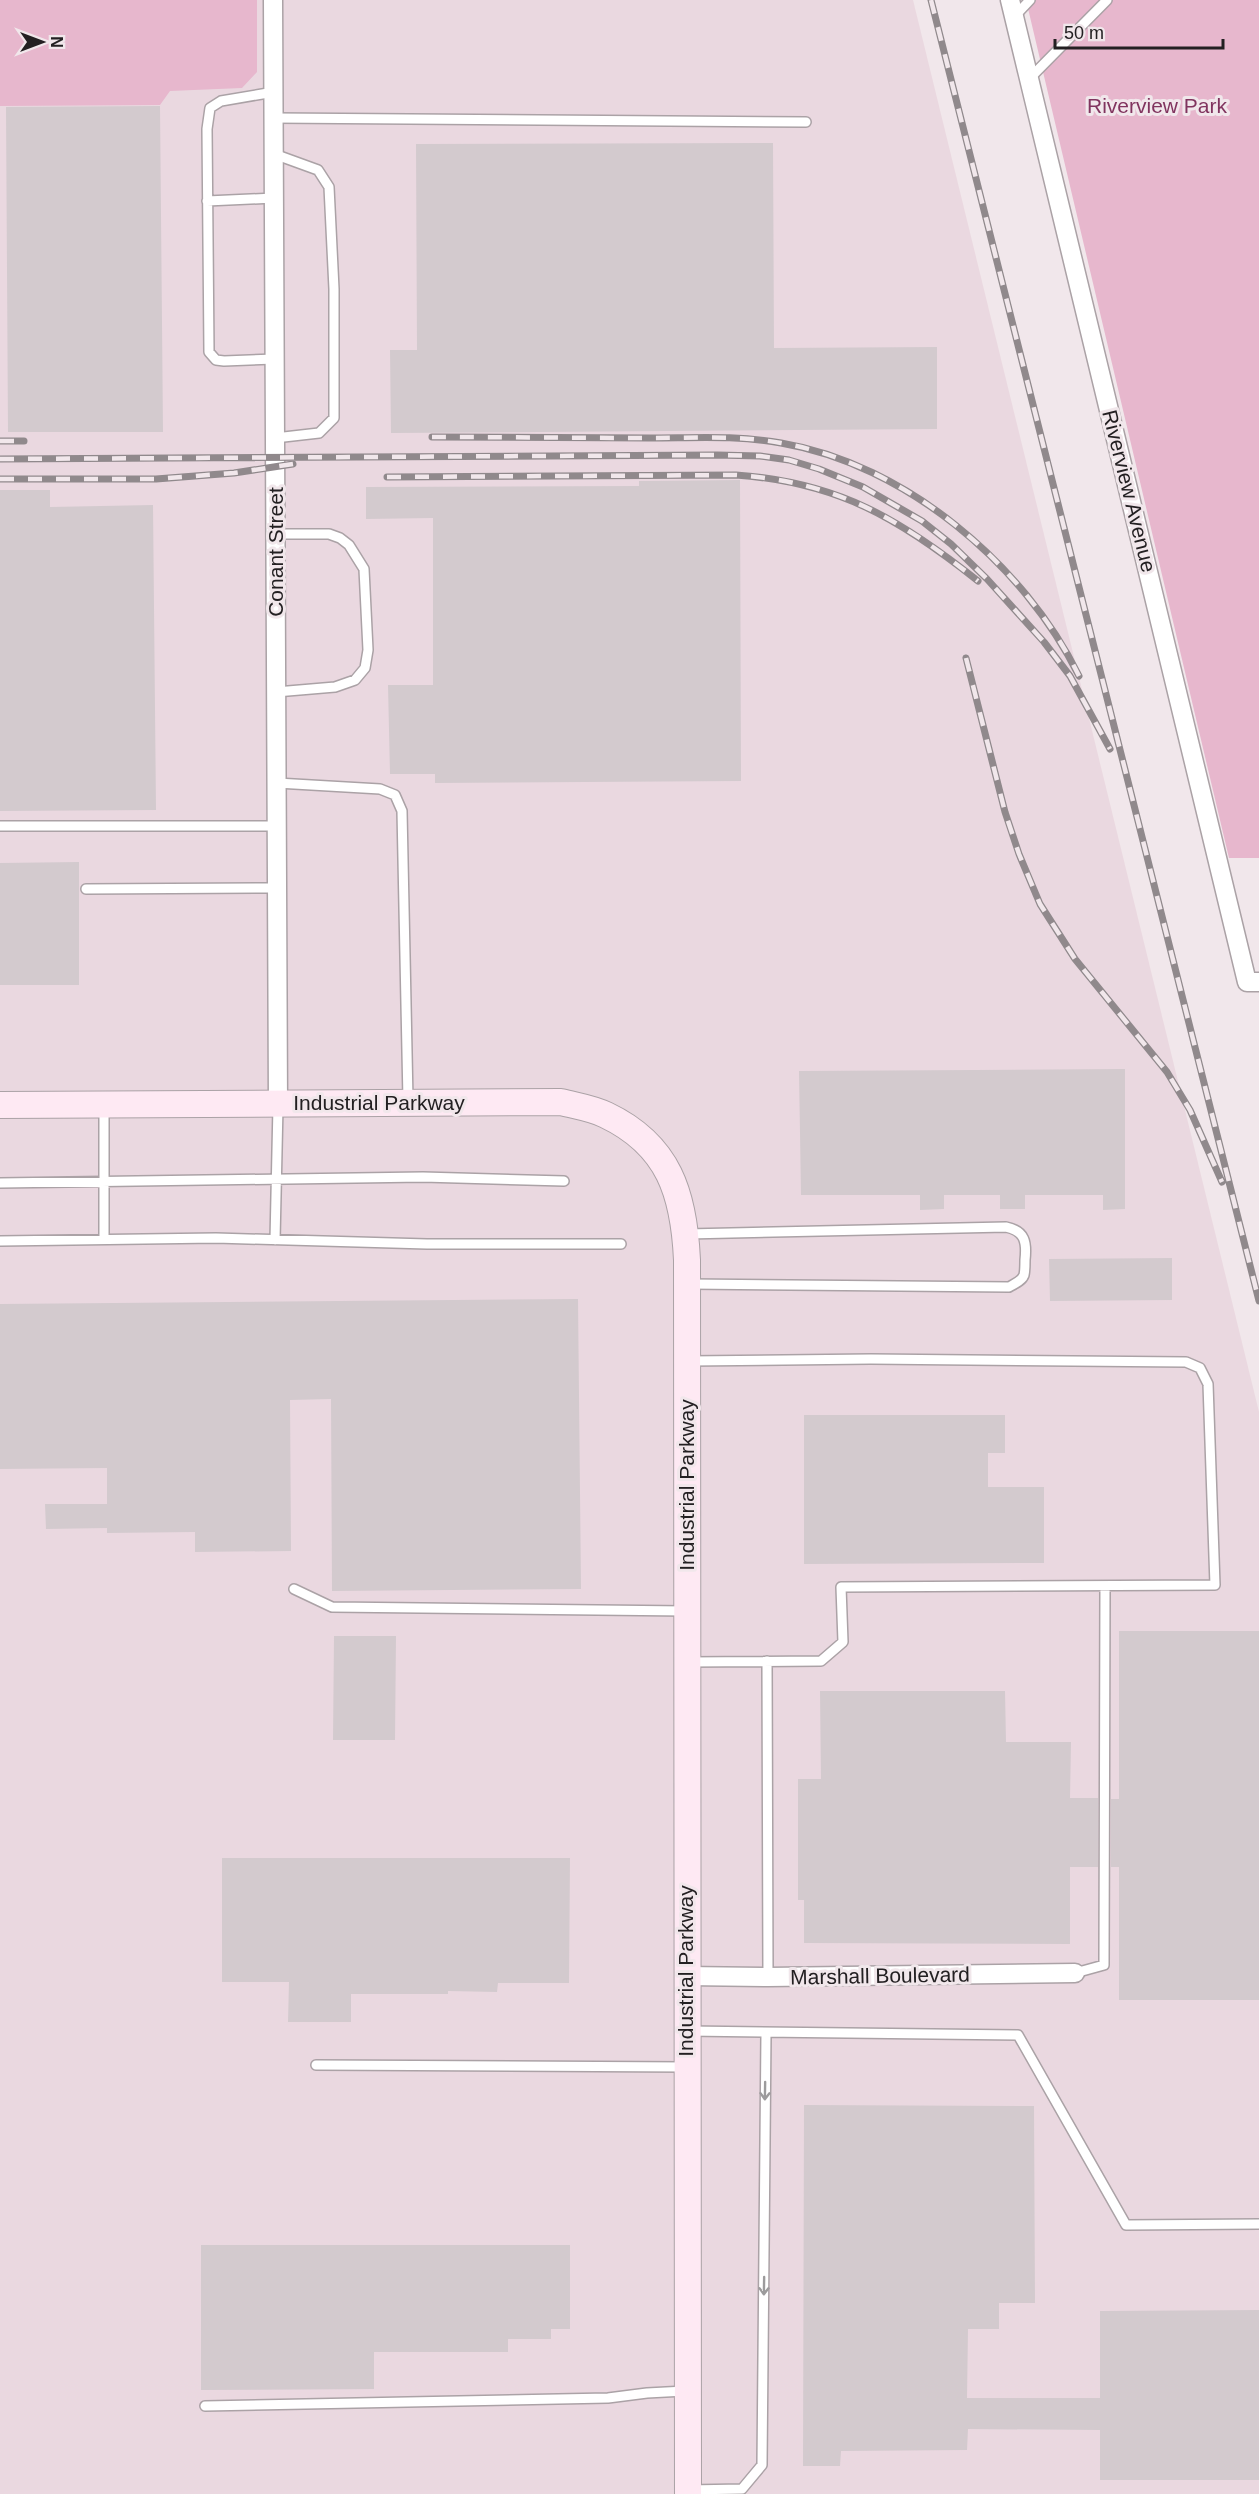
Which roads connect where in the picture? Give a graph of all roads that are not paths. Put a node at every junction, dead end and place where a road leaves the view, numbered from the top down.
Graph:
1 (273, 0) edge
2 (1030, 0) edge
3 (1107, 0) edge
4 (1012, 9) edge
5 (1029, 79) junction
6 (274, 92) junction
7 (274, 118) junction
8 (807, 122) dead end
9 (274, 154) junction
10 (274, 198) junction
11 (207, 201) junction
12 (275, 359) junction
13 (275, 438) junction
14 (276, 534) junction
15 (276, 692) junction
16 (277, 783) junction
17 (0, 826) edge
18 (277, 826) junction
19 (277, 888) junction
20 (86, 889) dead end
21 (1253, 982) edge
22 (408, 1103) junction
23 (104, 1104) junction
24 (278, 1104) junction
25 (0, 1105) edge
26 (275, 1179) junction
27 (564, 1181) dead end
28 (104, 1182) junction
29 (0, 1183) edge
30 (686, 1234) junction
31 (104, 1239) junction
32 (275, 1240) junction
33 (0, 1241) edge
34 (621, 1244) dead end
35 (687, 1284) junction
36 (687, 1361) junction
37 (1105, 1586) junction
38 (294, 1589) dead end
39 (686, 1611) junction
40 (767, 1661) junction
41 (686, 1662) junction
42 (1075, 1973) joint
43 (686, 1976) junction
44 (768, 1977) junction
45 (686, 2030) junction
46 (766, 2033) junction
47 (316, 2065) dead end
48 (686, 2067) junction
49 (1259, 2224) edge
50 (687, 2391) junction
51 (205, 2406) dead end
52 (688, 2492) edge

1 - 6 street, Conant Street
2 - 4 lane
3 - 5 lane
4 - 5 street, Riverview Avenue
5 - 21 street, Riverview Avenue
6 - 7 street, Conant Street
6 - 11 lane
7 - 8 lane
7 - 9 street, Conant Street
9 - 10 street, Conant Street
9 - 13 lane
10 - 11 lane
10 - 12 street, Conant Street
11 - 12 lane
12 - 13 street, Conant Street
13 - 14 street, Conant Street
14 - 15 street, Conant Street
14 - 15 lane
15 - 16 street, Conant Street
16 - 18 street, Conant Street
16 - 22 lane
17 - 18 lane
18 - 19 street, Conant Street
19 - 20 lane
19 - 24 street, Conant Street
22 - 24 street, Industrial Parkway
22 - 30 street, Industrial Parkway
23 - 24 street, Industrial Parkway
23 - 25 street, Industrial Parkway
23 - 28 lane
24 - 26 lane
26 - 27 lane
26 - 28 lane
26 - 32 lane
28 - 29 lane
28 - 31 lane
30 - 35 street, Industrial Parkway
30 - 35 lane
31 - 32 lane
31 - 33 lane
32 - 34 lane
35 - 36 street, Industrial Parkway
36 - 37 lane
36 - 39 street, Industrial Parkway
37 - 40 lane
37 - 42 lane
38 - 39 lane
39 - 41 street, Industrial Parkway
40 - 41 lane
40 - 44 lane
41 - 43 street, Industrial Parkway
42 - 44 street, Marshall Boulevard
43 - 44 street, Marshall Boulevard
43 - 45 street, Industrial Parkway
45 - 46 lane
45 - 48 street, Industrial Parkway
46 - 49 lane
46 -> 52 lane
47 - 48 lane
48 - 50 street, Industrial Parkway
50 - 51 lane
50 - 52 street, Industrial Parkway

